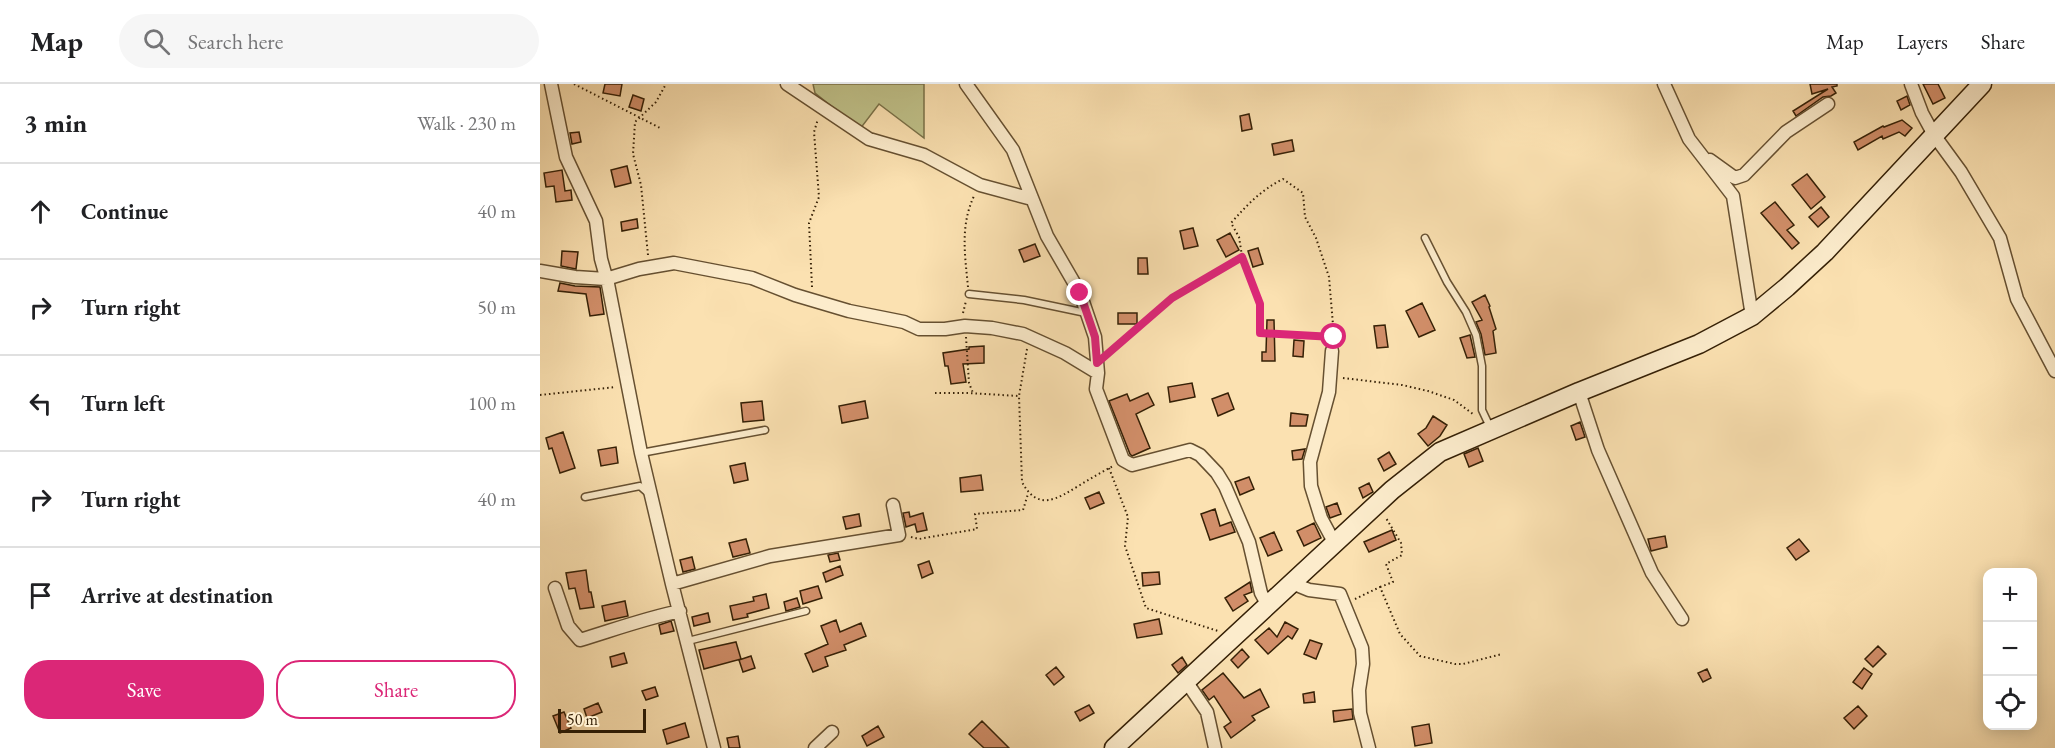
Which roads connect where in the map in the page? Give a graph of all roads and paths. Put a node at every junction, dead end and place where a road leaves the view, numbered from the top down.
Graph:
1 (551, 84) edge
2 (574, 84) edge
3 (666, 84) edge
4 (787, 84) edge
5 (966, 84) edge
6 (1664, 84) edge
7 (1911, 84) edge
8 (1982, 84) edge
9 (1828, 104) dead end
10 (822, 107) junction
11 (640, 117) junction
12 (662, 129) dead end
13 (1934, 135) junction
14 (1701, 154) junction
15 (1032, 199) junction
16 (1425, 238) dead end
17 (1242, 257) junction
18 (649, 267) junction
19 (540, 271) edge
20 (606, 279) junction
21 (969, 294) dead end
22 (812, 300) junction
23 (1087, 313) junction
24 (1752, 316) junction
25 (1029, 337) junction
26 (1334, 337) junction
27 (1332, 351) joint
28 (1097, 368) junction
29 (2055, 371) edge
30 (1330, 376) junction
31 (627, 386) junction
32 (1579, 392) junction
33 (935, 393) dead end
34 (540, 395) edge
35 (1019, 396) junction
36 (1488, 423) junction
37 (765, 430) dead end
38 (641, 453) junction
39 (1123, 460) junction
40 (1109, 468) junction
41 (1028, 493) junction
42 (651, 495) junction
43 (585, 497) dead end
44 (1377, 504) junction
45 (893, 505) dead end
46 (899, 535) junction
47 (1335, 544) junction
48 (1292, 583) junction
49 (672, 584) junction
50 (555, 588) dead end
51 (1380, 588) junction
52 (1344, 604) junction
53 (1268, 606) junction
54 (680, 611) junction
55 (806, 611) dead end
56 (1682, 619) dead end
57 (1235, 636) junction
58 (688, 641) junction
59 (1502, 654) dead end
60 (1186, 681) junction
61 (832, 732) dead end
62 (714, 748) edge
63 (815, 748) edge
64 (1114, 748) edge
65 (1215, 748) edge
66 (1369, 748) edge

1 - 20 street
2 - 11 path
3 - 11 path
4 - 10 street
5 - 15 street
6 - 14 street
7 - 13 street
8 - 13 main road
9 - 14 street
10 - 15 street
10 - 22 path
11 - 12 path
11 - 18 path
13 - 24 main road
13 - 29 street
14 - 24 street
15 - 23 street
16 - 36 lane
17 - 26 path
17 - 26 path
17 - 28 path
18 - 20 street
18 - 22 street
19 - 20 street
20 - 31 street
21 - 23 lane
22 - 25 street
23 - 28 street
24 - 32 main road
25 - 28 street
25 - 35 path
26 - 27 path
27 - 30 street
28 - 39 street
30 - 36 path
30 - 47 street
31 - 34 path
31 - 38 street
32 - 36 main road
32 - 56 street
33 - 35 path
35 - 41 path
36 - 44 main road
37 - 38 lane
38 - 42 street
39 - 40 path
39 - 53 street
40 - 41 path
40 - 57 path
41 - 46 path
42 - 43 lane
42 - 49 street
44 - 47 main road
44 - 51 path
45 - 46 street
46 - 49 street
47 - 48 main road
48 - 52 street
48 - 53 main road
49 - 54 street
50 - 54 street
51 - 52 path
51 - 59 path
52 - 66 street
53 - 57 main road
54 - 58 street
55 - 58 lane
57 - 60 main road
58 - 62 street
60 - 64 main road
60 - 65 street
61 - 63 street

